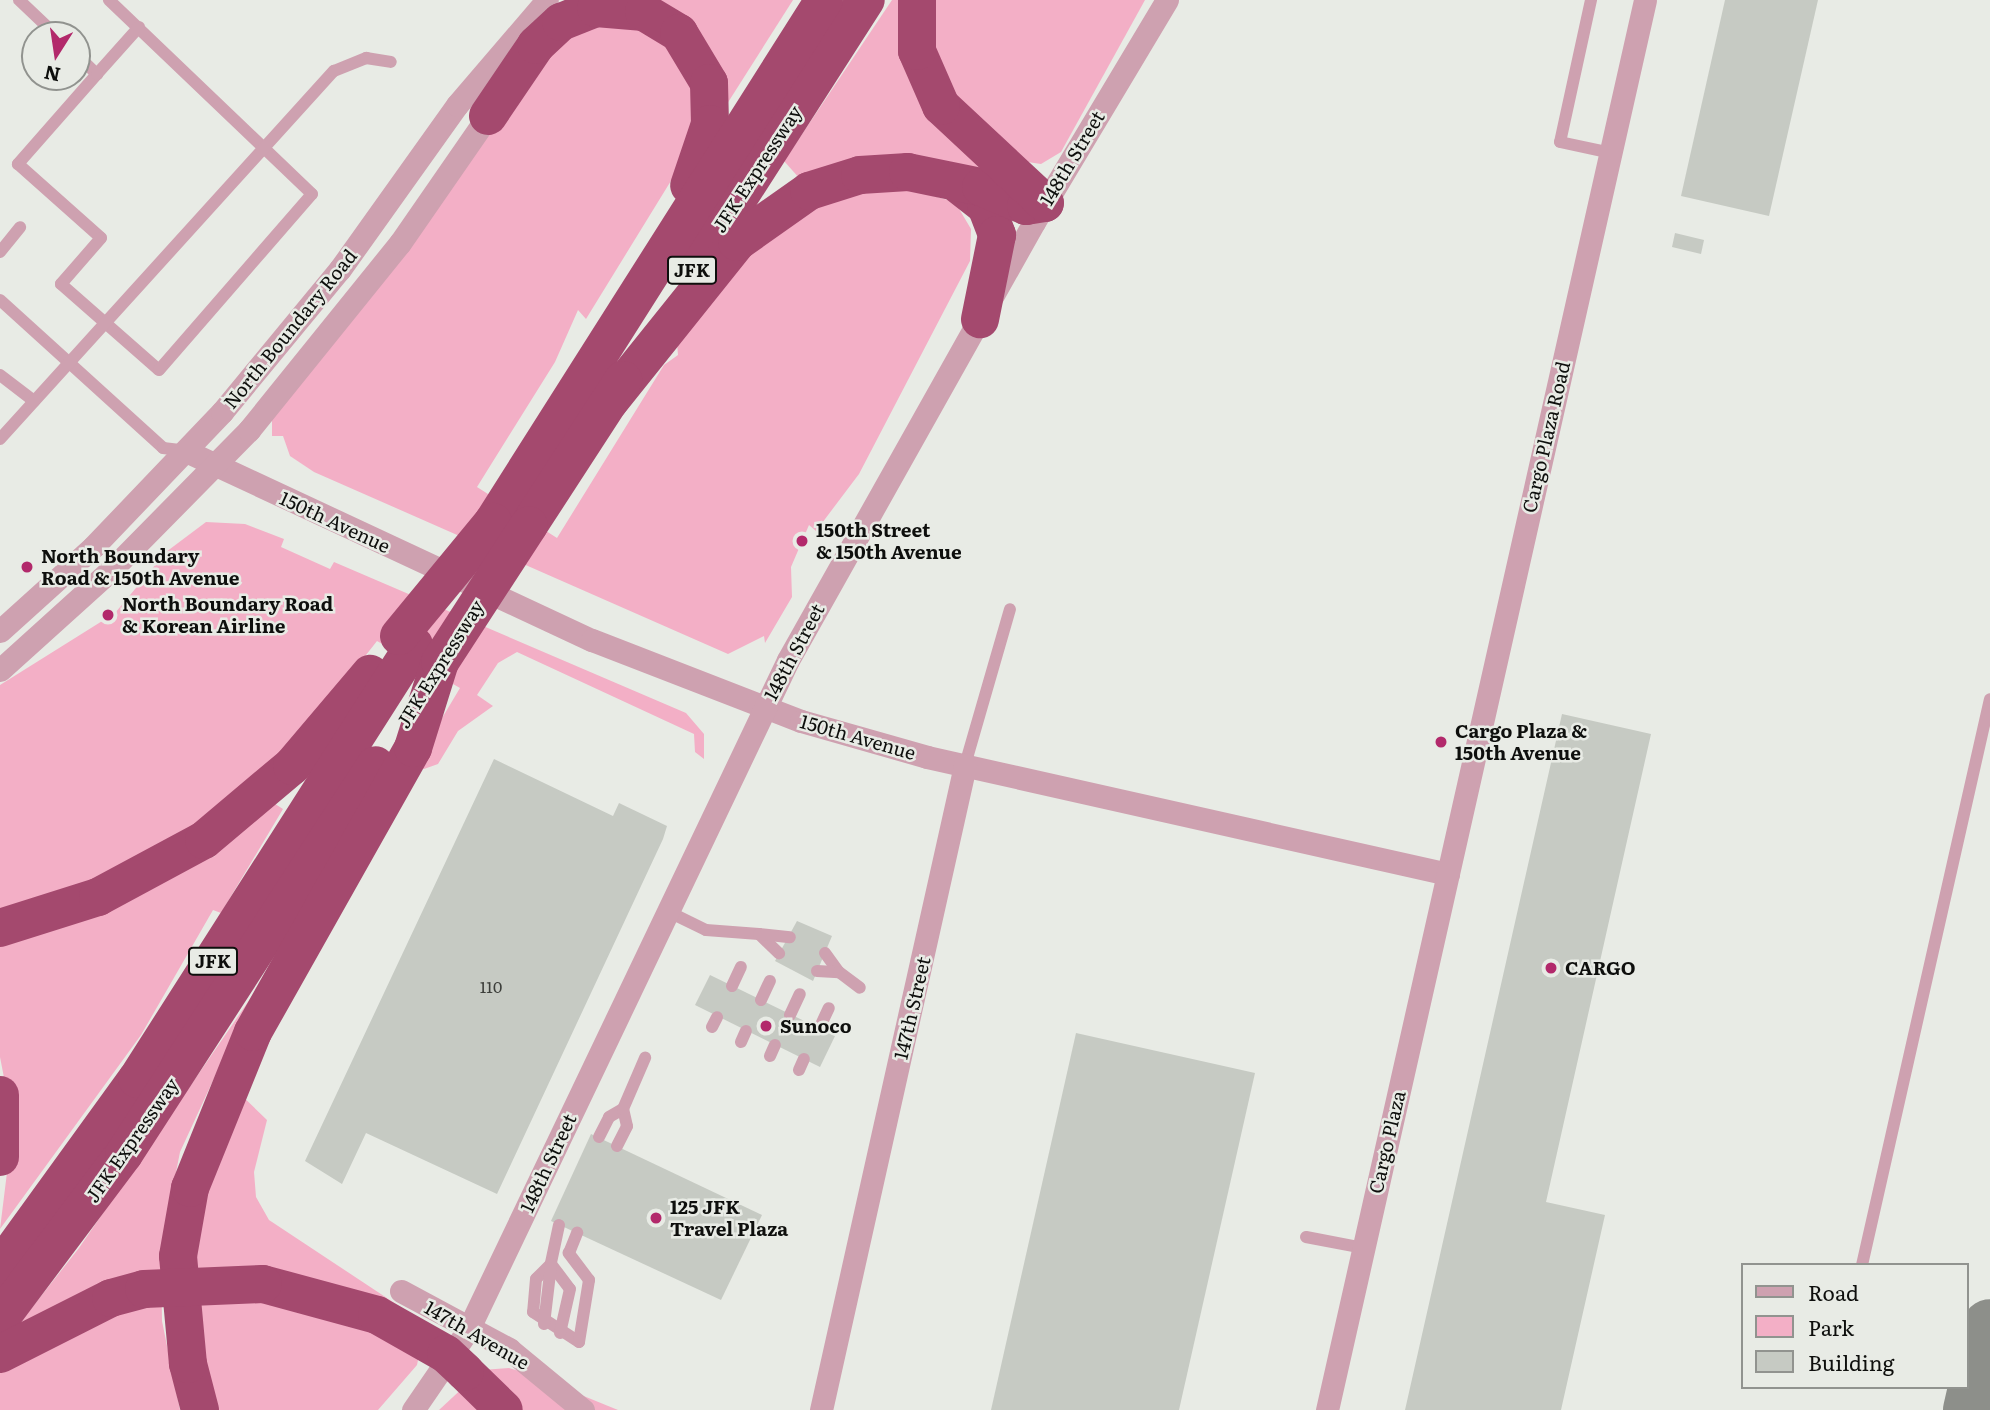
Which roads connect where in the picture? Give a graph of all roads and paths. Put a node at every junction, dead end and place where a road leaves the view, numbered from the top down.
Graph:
1 (19, 0) edge
2 (109, 0) edge
3 (547, 0) edge
4 (824, 0) edge
5 (866, 0) edge
6 (917, 0) edge
7 (1167, 0) edge
8 (1591, 0) edge
9 (1645, 0) edge
10 (41, 21) edge
11 (139, 27) junction
12 (391, 62) dead end
13 (91, 68) edge
14 (97, 74) junction
15 (488, 116) joint
16 (264, 147) junction
17 (1611, 153) junction
18 (942, 177) junction
19 (1045, 203) junction
20 (20, 227) dead end
21 (0, 252) edge
22 (0, 300) edge
23 (632, 305) junction
24 (980, 320) junction
25 (104, 324) junction
26 (71, 365) junction
27 (0, 375) edge
28 (34, 401) junction
29 (609, 402) junction
30 (0, 439) edge
31 (186, 451) junction
32 (215, 465) junction
33 (508, 518) junction
34 (1010, 609) dead end
35 (0, 631) edge
36 (418, 648) junction
37 (0, 670) edge
38 (1990, 699) edge
39 (764, 708) junction
40 (965, 765) junction
41 (1448, 874) junction
42 (667, 911) junction
43 (8, 926) edge
44 (759, 934) junction
45 (790, 937) dead end
46 (779, 953) dead end
47 (825, 953) dead end
48 (741, 967) dead end
49 (817, 971) dead end
50 (839, 972) junction
51 (770, 981) dead end
52 (732, 986) dead end
53 (860, 988) dead end
54 (800, 994) dead end
55 (761, 1000) dead end
56 (829, 1009) dead end
57 (790, 1015) dead end
58 (819, 1029) dead end
59 (645, 1058) dead end
60 (0, 1094) edge
61 (623, 1109) junction
62 (599, 1137) dead end
63 (617, 1146) dead end
64 (0, 1157) edge
65 (559, 1225) dead end
66 (577, 1233) dead end
67 (1307, 1237) dead end
68 (1363, 1248) junction
69 (1862, 1263) edge
70 (551, 1264) junction
71 (0, 1268) edge
72 (401, 1291) dead end
73 (0, 1319) edge
74 (468, 1330) junction
75 (560, 1333) junction
76 (0, 1354) edge
77 (200, 1410) edge
78 (412, 1410) edge
79 (504, 1410) edge
80 (583, 1410) edge
81 (821, 1410) edge
82 (1326, 1410) edge

1 - 10 lane
2 - 11 lane
3 - 31 street, North Boundary Road
4 - 23 highway, JFK Expressway / JFK
5 - 29 highway, JFK Expressway / JFK
6 - 19 highway
7 - 19 street, 148th Street
8 - 17 lane
9 - 17 street, Cargo Plaza Road
11 - 14 lane
11 - 16 lane
12 - 16 lane
13 - 14 lane
14 - 25 lane
15 - 23 highway
15 - 32 street, North Boundary Road
16 - 25 lane
16 - 25 lane
17 - 41 street, Cargo Plaza Road
18 - 19 highway
18 - 24 highway
18 - 29 highway
19 - 24 street, 148th Street
20 - 21 lane
22 - 26 lane
23 - 33 highway, JFK Expressway / JFK
24 - 39 street, 148th Street
25 - 26 lane
26 - 28 lane
26 - 31 lane
27 - 28 lane
28 - 30 lane
29 - 33 highway, JFK Expressway / JFK
31 - 32 street, 150th Avenue
31 - 35 street, North Boundary Road
32 - 37 street, North Boundary Road
32 - 39 street, 150th Avenue
33 - 36 highway, bridge
34 - 40 lane, 147th Street
36 - 43 highway
36 - 71 highway, JFK Expressway / JFK
36 - 73 highway, JFK Expressway / JFK
36 - 77 highway
38 - 69 lane
39 - 40 street, 150th Avenue
39 - 42 street, 148th Street
40 - 41 street, 150th Avenue
40 - 81 street, 147th Street
41 - 68 street, Cargo Plaza
42 - 44 lane
42 - 74 street, 148th Street
44 - 45 lane
44 - 46 lane
47 - 50 lane
48 - 52 lane
49 - 50 lane
50 - 53 lane
51 - 55 lane
54 - 57 lane
56 - 58 lane
59 - 61 lane
60 - 64 highway
61 - 62 lane
61 - 63 lane
65 - 70 lane
66 - 75 lane
67 - 68 lane
68 - 82 street, Cargo Plaza
70 - 75 lane
70 - 75 lane
72 - 74 street, 147th Avenue
74 - 78 street, 148th Street
74 - 80 street, 147th Avenue
76 - 79 highway, bridge

